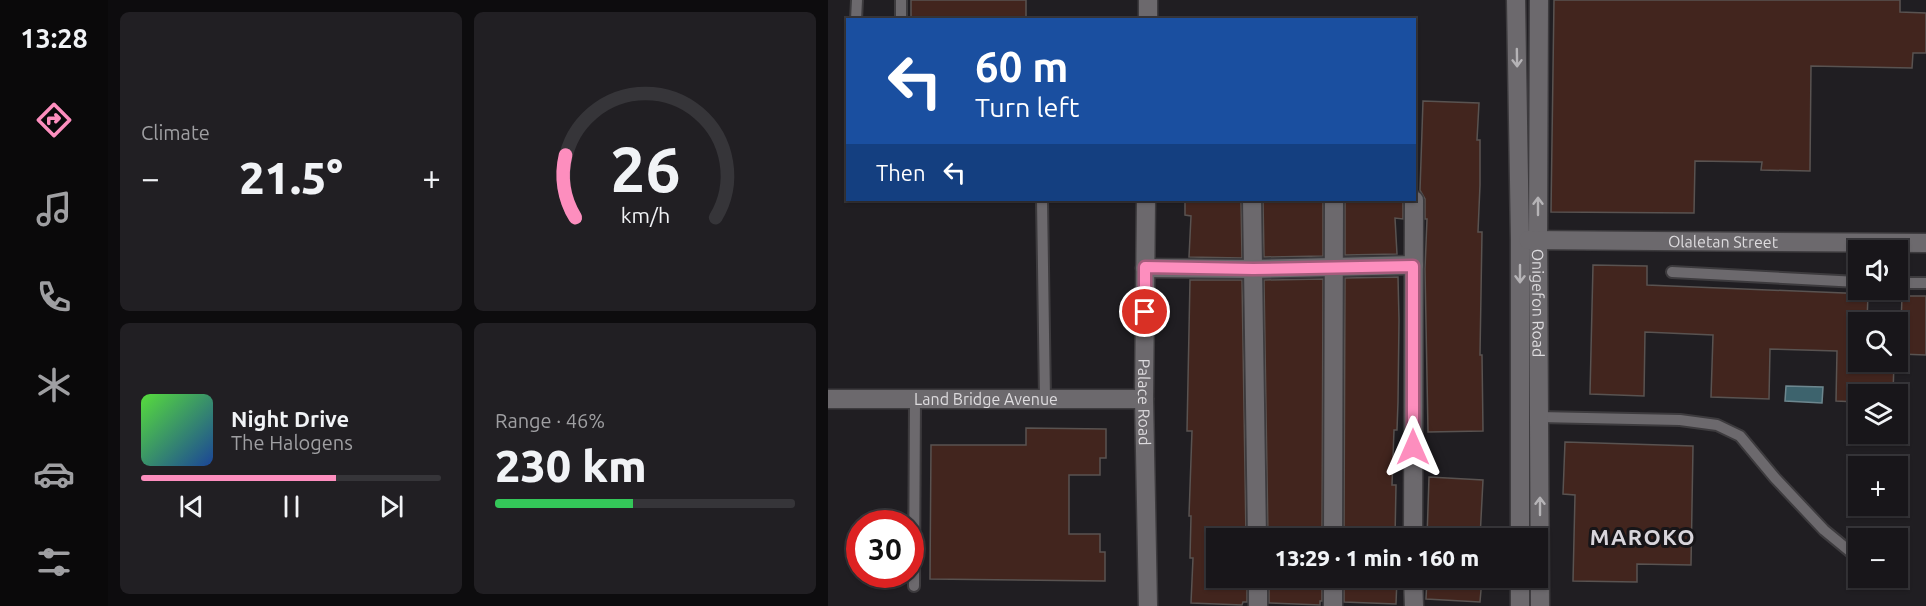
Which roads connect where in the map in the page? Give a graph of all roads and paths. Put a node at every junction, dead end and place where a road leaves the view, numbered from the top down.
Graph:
1 (857, 0) edge
2 (901, 0) edge
3 (1148, 0) edge
4 (1516, 0) edge
5 (1539, 0) edge
6 (856, 18) edge
7 (901, 18) edge
8 (1148, 18) edge
9 (1042, 201) edge
10 (1146, 201) edge
11 (1252, 201) edge
12 (1334, 201) edge
13 (1414, 201) edge
14 (1529, 240) junction
15 (1926, 243) edge
16 (1413, 266) junction
17 (1145, 267) junction
18 (1334, 267) junction
19 (1253, 269) junction
20 (1672, 272) dead end
21 (1848, 281) edge
22 (1908, 283) edge
23 (1926, 283) edge
24 (828, 399) edge
25 (915, 399) junction
26 (1045, 399) junction
27 (1144, 399) junction
28 (1539, 417) junction
29 (914, 510) edge
30 (1257, 528) edge
31 (1333, 528) edge
32 (1413, 528) edge
33 (1520, 528) edge
34 (1848, 550) edge
35 (1258, 588) edge
36 (1333, 588) edge
37 (1413, 588) edge
38 (1520, 588) edge
39 (1148, 606) edge
40 (1258, 606) edge
41 (1333, 606) edge
42 (1414, 606) edge
43 (1520, 606) edge
44 (1540, 606) edge

1 - 6 lane
2 - 7 lane
3 - 8 street
4 -> 14 street, Onigefon Road
14 -> 5 street, Onigefon Road
9 - 26 lane
10 - 17 street, Palace Road
11 - 19 street
12 - 18 street
13 - 16 street
14 - 15 street, Olaletan Street
14 - 28 street, Onigefon Road
14 -> 33 street, Onigefon Road
16 - 18 street
16 - 32 street
17 - 19 street
17 - 27 street, Palace Road
18 - 19 street
18 - 31 street
19 - 30 street
20 - 21 lane
22 - 23 lane
24 - 25 street, Land Bridge Avenue
25 - 26 street, Land Bridge Avenue
25 - 29 lane
26 - 27 street, Land Bridge Avenue
27 - 39 street, Palace Road
28 - 34 lane
44 -> 28 street, Onigefon Road
35 - 40 street
36 - 41 street
37 - 42 street
38 - 43 street

